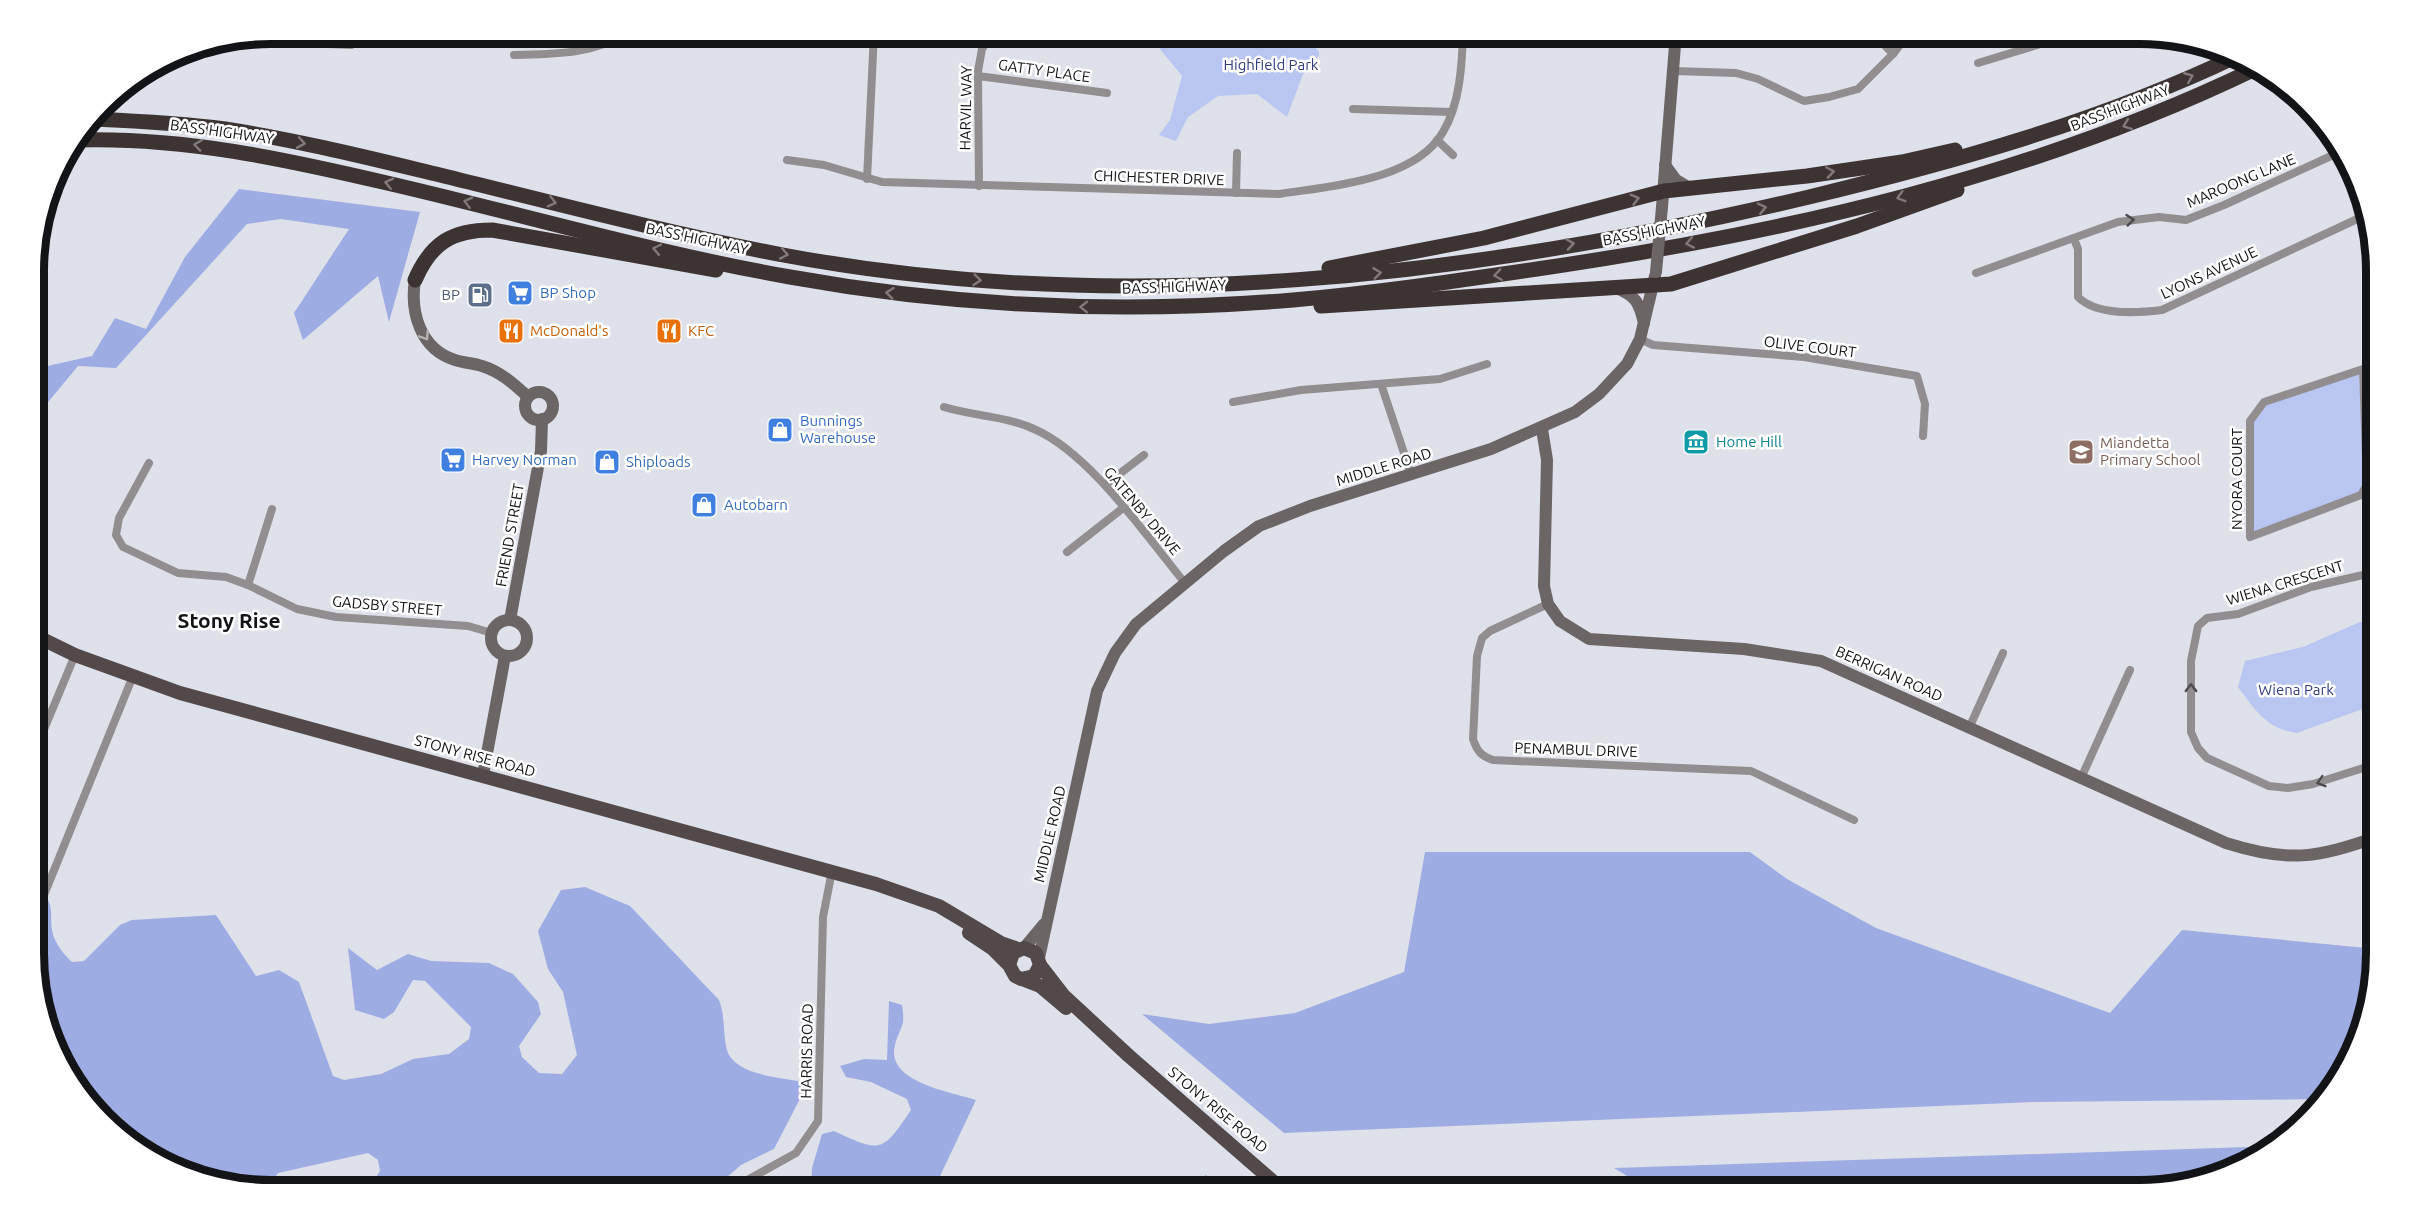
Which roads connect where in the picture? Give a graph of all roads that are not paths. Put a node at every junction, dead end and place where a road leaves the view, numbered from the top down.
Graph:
1 (328, 44) edge
2 (601, 44) edge
3 (873, 44) edge
4 (985, 44) edge
5 (1462, 44) edge
6 (1675, 44) edge
7 (1883, 44) edge
8 (1901, 44) edge
9 (2041, 44) edge
10 (351, 45) dead end
11 (1893, 54) junction
12 (514, 55) dead end
13 (2225, 61) edge
14 (1978, 63) dead end
15 (1674, 72) junction
16 (2249, 72) edge
17 (978, 76) junction
18 (1107, 93) dead end
19 (1353, 109) dead end
20 (1451, 112) junction
21 (101, 120) edge
22 (2046, 130) junction
23 (85, 140) edge
24 (1437, 140) junction
25 (1237, 153) dead end
26 (1454, 155) dead end
27 (2335, 156) edge
28 (2044, 157) junction
29 (787, 160) dead end
30 (1665, 165) junction
31 (867, 179) junction
32 (979, 186) junction
33 (1691, 189) junction
34 (1664, 191) junction
35 (1236, 193) junction
36 (2360, 218) edge
37 (2074, 239) junction
38 (1976, 273) dead end
39 (782, 276) junction
40 (416, 280) joint
41 (1655, 280) junction
42 (1214, 285) junction
43 (1613, 287) junction
44 (1127, 308) junction
45 (1644, 324) junction
46 (1640, 339) junction
47 (1487, 364) dead end
48 (1381, 384) junction
49 (528, 397) junction
50 (1233, 402) dead end
51 (944, 407) dead end
52 (542, 419) junction
53 (1542, 429) junction
54 (2365, 429) joint
55 (1923, 436) dead end
56 (1144, 455) dead end
57 (2366, 457) edge
58 (149, 463) dead end
59 (1411, 474) junction
60 (1106, 484) junction
61 (2366, 487) edge
62 (1123, 508) junction
63 (272, 509) dead end
64 (1067, 552) dead end
65 (2366, 574) edge
66 (1185, 583) junction
67 (248, 585) junction
68 (1548, 604) junction
69 (510, 620) junction
70 (492, 633) junction
71 (44, 640) edge
72 (2003, 653) dead end
73 (75, 655) junction
74 (505, 656) junction
75 (2130, 670) dead end
76 (133, 676) junction
77 (1970, 726) junction
78 (44, 729) edge
79 (2366, 767) edge
80 (483, 775) junction
81 (2082, 776) junction
82 (1854, 820) dead end
83 (2366, 840) edge
84 (832, 871) junction
85 (44, 894) edge
86 (912, 896) junction
87 (1046, 920) junction
88 (1021, 949) junction
89 (1040, 961) junction
90 (1009, 965) junction
91 (1021, 979) junction
92 (1129, 1056) junction
93 (748, 1180) edge
94 (1271, 1180) edge

1 - 10 street
2 - 12 street
3 - 31 street
4 - 17 street, HARVIL WAY
5 - 20 street, CHICHESTER DRIVE
6 - 15 street, MIDDLE ROAD
7 - 11 street
8 - 11 street
9 - 14 street
11 - 15 street
22 -> 13 highway, BASS HIGHWAY
15 - 30 street, MIDDLE ROAD
16 -> 28 highway, BASS HIGHWAY
17 - 18 street, GATTY PLACE
17 - 32 street, HARVIL WAY
19 - 20 street
20 - 24 street, CHICHESTER DRIVE
21 -> 42 highway, BASS HIGHWAY
33 -> 22 highway
42 -> 22 highway, BASS HIGHWAY
39 -> 23 highway, BASS HIGHWAY
24 - 26 street
24 - 35 street, CHICHESTER DRIVE
25 - 35 street
37 -> 27 street, MAROONG LANE
28 - 41 highway
28 -> 44 highway, BASS HIGHWAY
29 - 31 street, CHICHESTER DRIVE
30 - 33 street
30 - 34 street, MIDDLE ROAD
31 - 32 street, CHICHESTER DRIVE
32 - 35 street, CHICHESTER DRIVE
33 - 34 highway
34 - 41 street, MIDDLE ROAD, bridge
42 -> 34 highway
36 - 37 street, LYONS AVENUE
37 - 38 street, MAROONG LANE
39 - 40 highway
44 -> 39 highway, BASS HIGHWAY
40 -> 49 street
41 - 43 highway
41 - 45 street, MIDDLE ROAD
43 - 44 highway
43 - 45 street
45 - 46 street, MIDDLE ROAD
46 - 53 street, MIDDLE ROAD
46 - 55 street, OLIVE COURT
47 - 48 street
48 - 50 street
48 - 59 street
49 - 52 street
49 - 52 street
51 - 60 street, GATENBY DRIVE
52 - 69 street, FRIEND STREET
53 - 59 street, MIDDLE ROAD
53 - 68 street
54 - 57 street, NYORA COURT
54 - 61 street, NYORA COURT
56 - 60 street
58 - 67 street, GADSBY STREET
59 - 66 street, MIDDLE ROAD
60 - 62 street, GATENBY DRIVE
62 - 64 street
62 - 66 street, GATENBY DRIVE
63 - 67 street
79 -> 65 street, WIENA CRESCENT
66 - 87 street, MIDDLE ROAD
67 - 70 street, GADSBY STREET
68 - 77 street, BERRIGAN ROAD
68 - 82 street, PENAMBUL DRIVE
69 - 70 street
69 - 74 street
70 - 74 street
71 - 73 main road, STONY RISE ROAD
72 - 77 street
73 - 76 main road, STONY RISE ROAD
73 - 78 street
74 - 80 street
75 - 81 street
76 - 80 main road, STONY RISE ROAD
76 - 85 street
77 - 81 street, BERRIGAN ROAD
80 - 84 main road, STONY RISE ROAD
81 - 83 street, BERRIGAN ROAD
84 - 86 main road, STONY RISE ROAD
84 - 93 street, HARRIS ROAD
86 - 88 main road, STONY RISE ROAD
86 - 90 main road, STONY RISE ROAD
87 - 88 street, MIDDLE ROAD
87 - 89 street, MIDDLE ROAD
88 - 89 main road
88 - 90 main road
89 - 91 main road
89 - 92 main road, STONY RISE ROAD
90 - 91 main road
91 - 92 main road, STONY RISE ROAD
92 - 94 main road, STONY RISE ROAD

